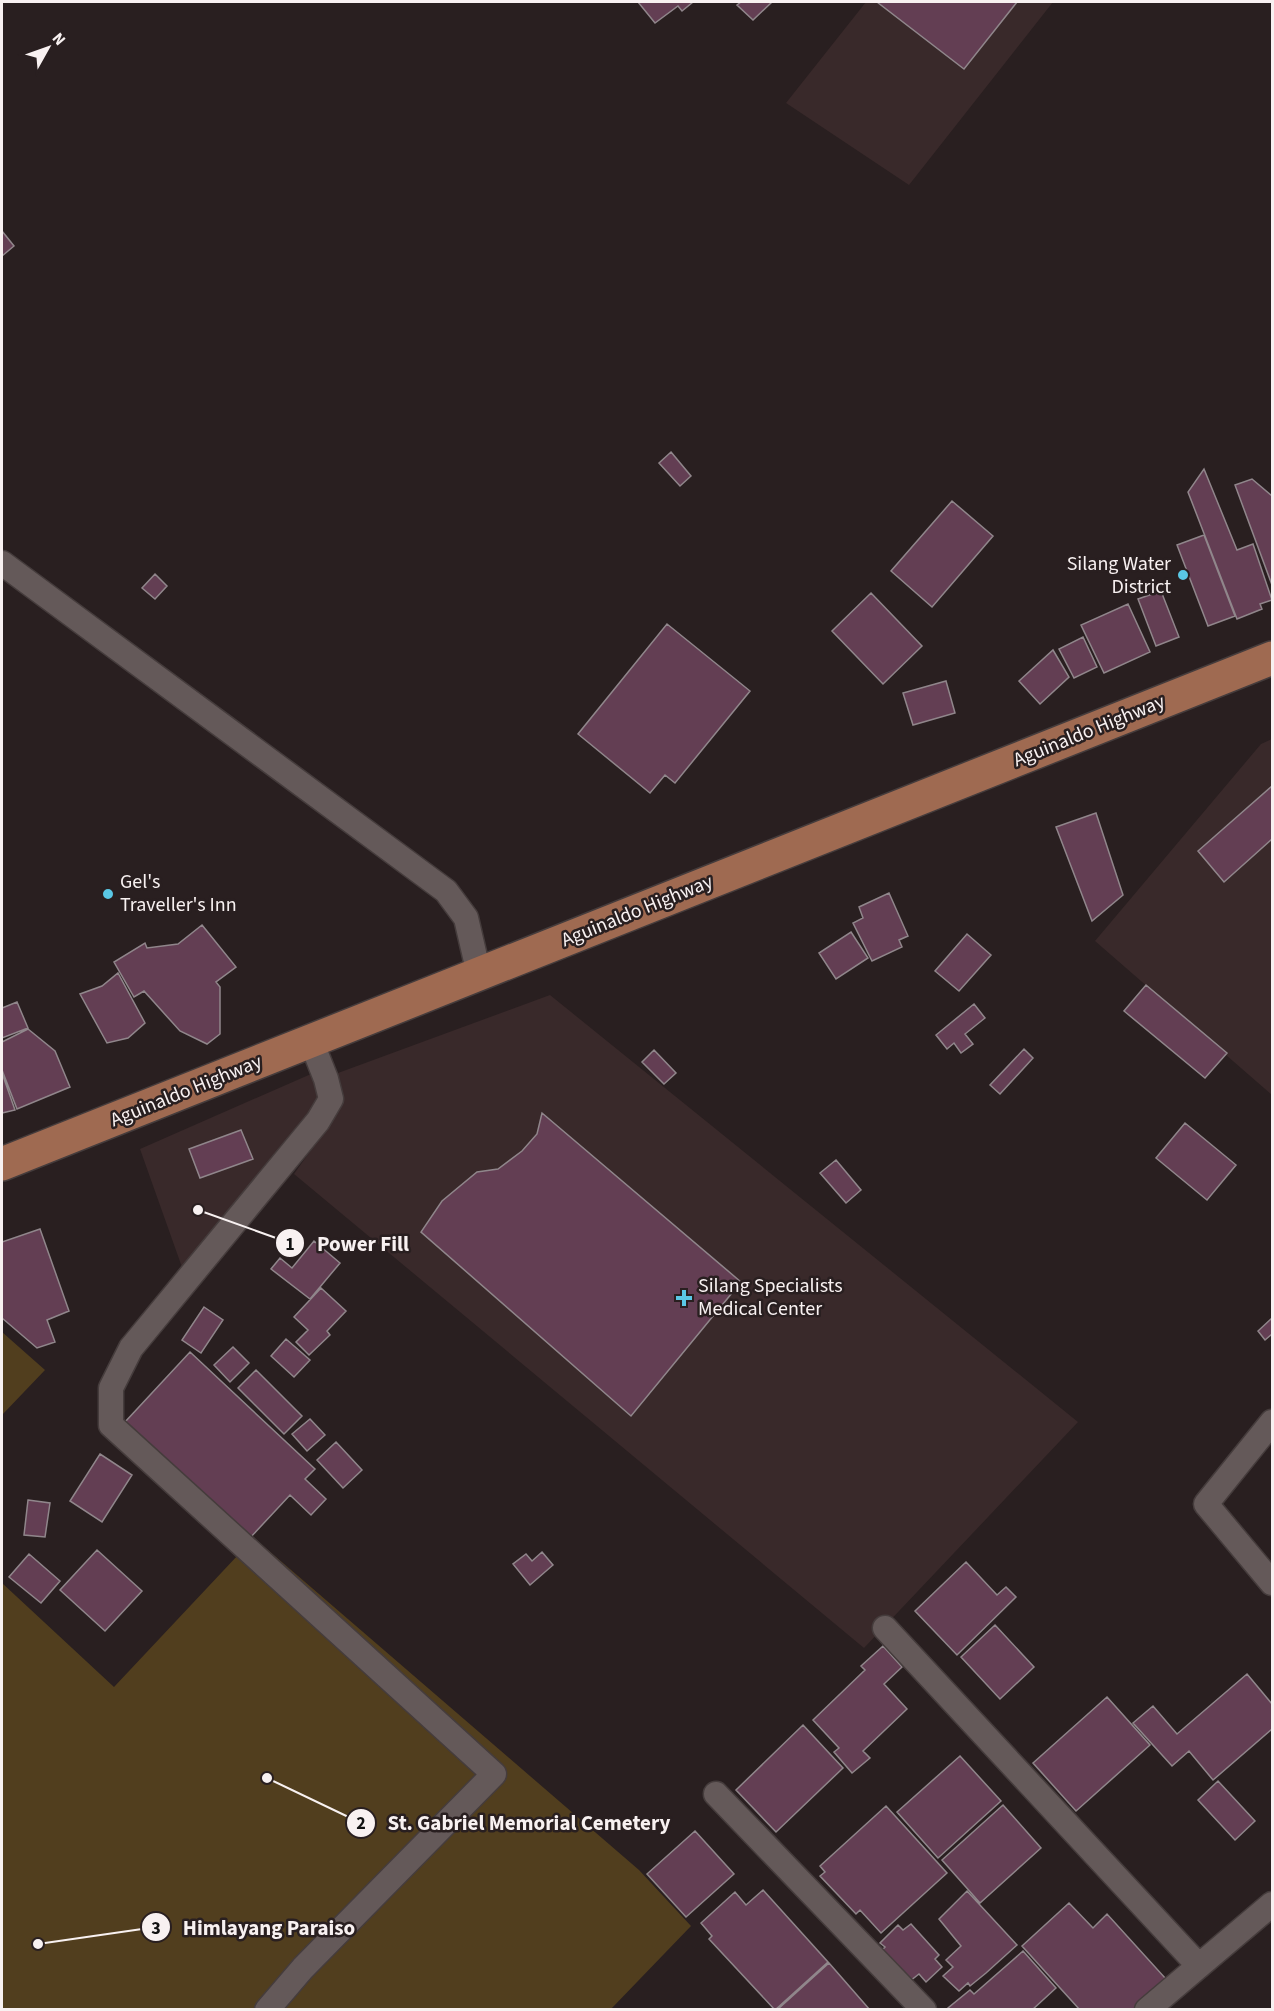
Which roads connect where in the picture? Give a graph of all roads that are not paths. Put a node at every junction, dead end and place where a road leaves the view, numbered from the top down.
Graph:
1 (2, 563) edge
2 (1272, 658) edge
3 (479, 974) junction
4 (311, 1041) junction
5 (2, 1164) edge
6 (1272, 1422) edge
7 (1272, 1582) edge
8 (885, 1628) dead end
9 (716, 1794) dead end
10 (1272, 1904) edge
11 (1199, 1965) junction
12 (267, 2010) edge
13 (924, 2010) edge
14 (1147, 2010) edge

1 - 3 street
2 - 3 main road, Aguinaldo Highway
3 - 4 main road, Aguinaldo Highway
4 - 5 main road, Aguinaldo Highway
4 - 12 street
6 - 7 street
8 - 11 street
9 - 13 street
10 - 11 street
11 - 14 street

